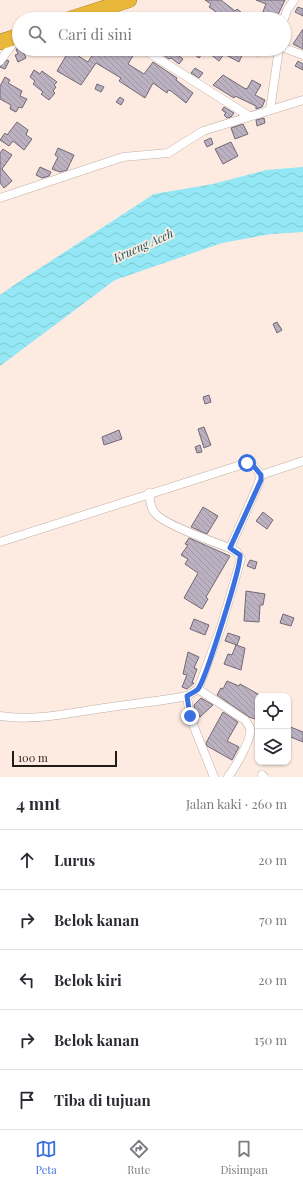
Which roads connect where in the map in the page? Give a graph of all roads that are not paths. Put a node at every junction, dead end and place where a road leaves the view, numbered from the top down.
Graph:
1 (129, 0) edge
2 (294, 0) edge
3 (108, 12) edge
4 (286, 12) edge
5 (12, 38) edge
6 (0, 42) edge
7 (12, 45) edge
8 (291, 51) edge
9 (303, 55) edge
10 (154, 56) edge
11 (278, 56) edge
12 (0, 60) edge
13 (303, 100) edge
14 (270, 110) junction
15 (249, 116) junction
16 (0, 198) edge
17 (303, 462) edge
18 (261, 475) junction
19 (149, 493) junction
20 (0, 542) edge
21 (230, 548) junction
22 (198, 689) junction
23 (187, 696) junction
24 (0, 716) edge
25 (214, 777) edge
26 (228, 777) edge

1 - 3 highway
2 - 4 street
5 - 6 highway
7 - 12 street
8 - 9 street
10 - 15 street
11 - 14 street
13 - 14 street
14 - 15 street
15 - 16 street
17 - 18 street
18 - 19 street
18 - 21 street
19 - 20 street
19 - 21 street
21 - 22 street
22 - 23 street
22 - 26 street
23 - 24 street
23 - 25 street

